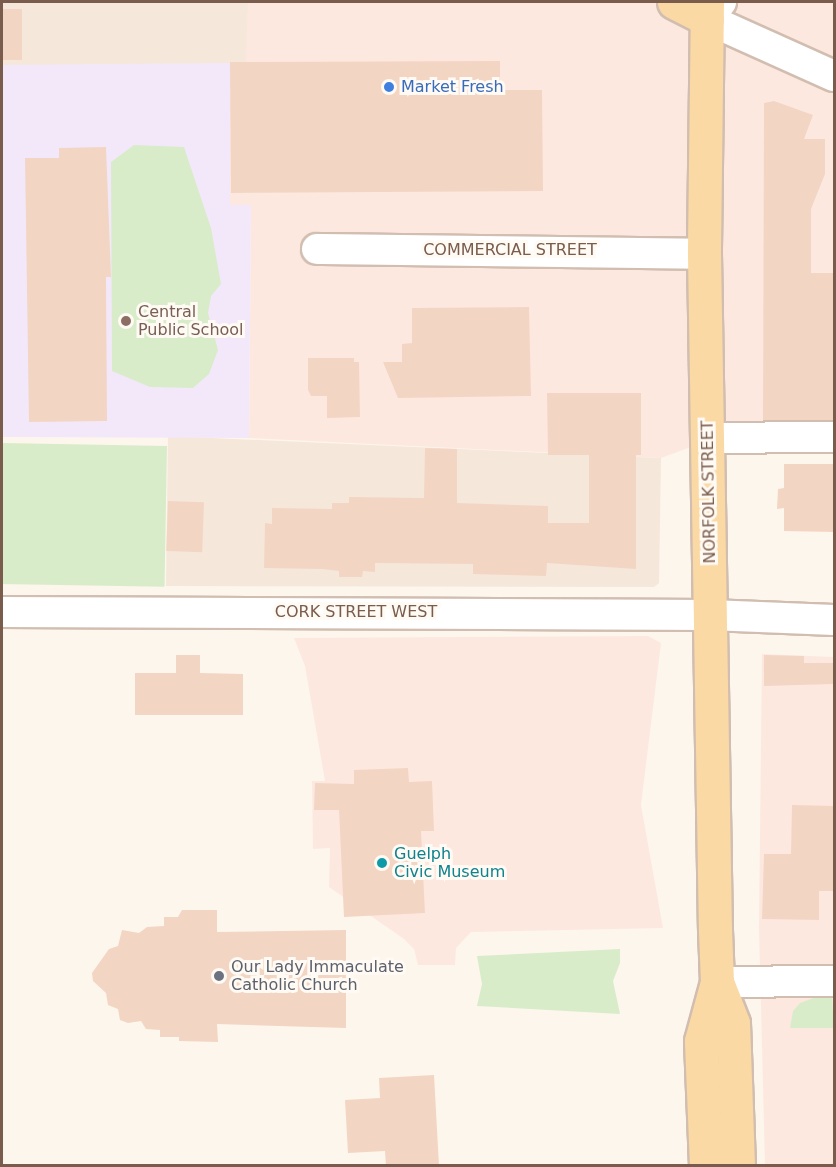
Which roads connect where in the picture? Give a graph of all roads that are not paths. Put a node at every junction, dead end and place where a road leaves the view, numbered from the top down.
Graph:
1 (674, 2) edge
2 (712, 7) edge
3 (834, 76) edge
4 (317, 249) dead end
5 (704, 254) junction
6 (834, 437) edge
7 (708, 438) junction
8 (2, 612) edge
9 (710, 615) junction
10 (834, 620) edge
11 (834, 981) edge
12 (717, 982) junction
13 (706, 1166) edge
14 (738, 1166) edge

1 - 2 main road
2 - 3 street
2 - 5 main road, NORFOLK STREET
4 - 5 street, COMMERCIAL STREET
5 - 7 main road, NORFOLK STREET
6 - 7 street
7 - 9 main road, NORFOLK STREET
8 - 9 street, CORK STREET WEST
9 - 10 street, CORK STREET WEST
9 - 12 main road, NORFOLK STREET
11 - 12 street
12 - 13 main road, NORFOLK STREET
12 - 14 main road, NORFOLK STREET

